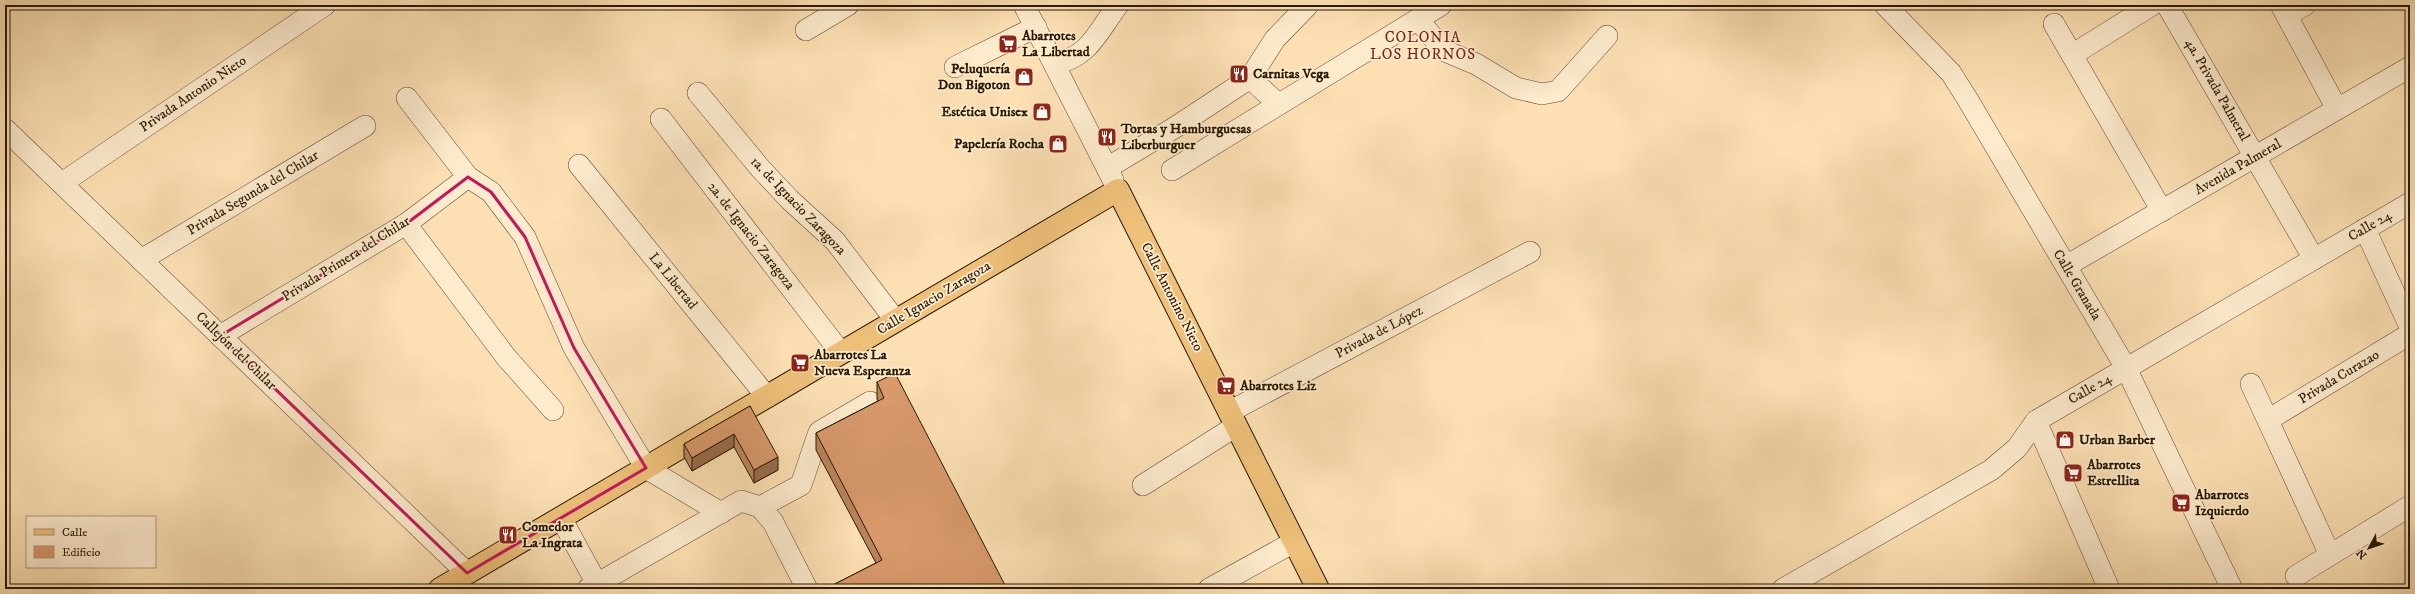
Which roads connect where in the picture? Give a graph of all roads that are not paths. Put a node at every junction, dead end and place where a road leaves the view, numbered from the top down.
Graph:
1 (325, 5) edge
2 (848, 5) edge
3 (1024, 5) edge
4 (1118, 5) edge
5 (1308, 5) edge
6 (1441, 5) edge
7 (2152, 5) edge
8 (2168, 5) edge
9 (2305, 5) edge
10 (1893, 7) edge
11 (2284, 10) edge
12 (1418, 20) junction
13 (2054, 24) dead end
14 (1036, 27) junction
15 (806, 30) dead end
16 (1607, 36) dead end
17 (2072, 55) junction
18 (1054, 64) junction
19 (955, 67) dead end
20 (2410, 67) edge
21 (1250, 78) junction
22 (698, 93) dead end
23 (407, 98) dead end
24 (1278, 104) junction
25 (2337, 110) junction
26 (661, 119) dead end
27 (365, 126) dead end
28 (5, 128) edge
29 (2255, 157) junction
30 (579, 165) dead end
31 (1107, 168) junction
32 (1172, 170) dead end
33 (468, 177) junction
34 (62, 183) junction
35 (1118, 190) junction
36 (2410, 203) edge
37 (2162, 210) junction
38 (406, 224) junction
39 (2365, 228) junction
40 (1530, 252) dead end
41 (2314, 259) junction
42 (141, 260) junction
43 (2066, 266) junction
44 (896, 321) junction
45 (2410, 327) edge
46 (2410, 334) edge
47 (220, 336) junction
48 (841, 353) junction
49 (2126, 368) junction
50 (2251, 384) dead end
51 (767, 397) junction
52 (870, 402) dead end
53 (553, 410) dead end
54 (1233, 419) junction
55 (2036, 420) junction
56 (2268, 420) junction
57 (646, 468) junction
58 (1143, 485) dead end
59 (2410, 506) edge
60 (760, 507) junction
61 (721, 513) junction
62 (561, 518) junction
63 (1294, 542) junction
64 (2330, 554) junction
65 (467, 573) junction
66 (2296, 576) dead end
67 (597, 584) edge
68 (1795, 586) edge
69 (440, 589) edge
70 (807, 589) edge
71 (1210, 589) edge
72 (1318, 589) edge
73 (2110, 589) edge
74 (2232, 589) edge

1 - 34 street, Privada Antonio Nieto
2 - 15 street
3 - 14 street, Calle Antonino Nieto
4 - 18 street
5 - 21 street
6 - 12 street
7 - 17 street
8 - 29 street, 4a. Privada Palmeral
9 - 11 street
10 - 43 street, Calle Granada
11 - 25 street
12 - 16 street
12 - 24 street
13 - 17 street
14 - 18 street, Calle Antonino Nieto
14 - 19 street
17 - 37 street
18 - 31 street, Calle Antonino Nieto
20 - 25 street, Avenida Palmeral
21 - 24 street
21 - 31 street
22 - 44 street, 1a. de Ignacio Zaragoza
23 - 33 street
24 - 32 street
25 - 29 street, Avenida Palmeral
26 - 48 street, 2a. de Ignacio Zaragoza
27 - 42 street, Privada Segunda del Chilar
28 - 34 street, Callejón del Chilar
29 - 37 street, Avenida Palmeral
29 - 41 street, 4a. Privada Palmeral
30 - 51 street, La Libertad
31 - 35 street, Calle Antonino Nieto
33 - 38 street, Privada Primera del Chilar
33 - 57 street
34 - 42 street, Callejón del Chilar
35 - 44 main road, Calle Ignacio Zaragoza
35 - 54 main road, Calle Antonino Nieto
36 - 39 street, Calle 24
37 - 43 street, Avenida Palmeral
38 - 47 street, Privada Primera del Chilar
38 - 53 street
39 - 41 street, Calle 24
39 - 45 street
40 - 54 street, Privada de López
41 - 49 street, Calle 24
42 - 47 street, Callejón del Chilar
43 - 49 street, Calle Granada
44 - 48 main road, Calle Ignacio Zaragoza
46 - 56 street, Privada Curazao
47 - 65 street, Callejón del Chilar
48 - 51 main road, Calle Ignacio Zaragoza
49 - 55 street, Calle 24
49 - 74 street, Calle Granada
50 - 56 street
51 - 57 main road, Calle Ignacio Zaragoza
52 - 60 street
54 - 58 street, Privada de López
54 - 63 main road, Calle Antonino Nieto
55 - 68 street, Calle 24
55 - 73 street
56 - 64 street
57 - 61 street
57 - 62 main road, Calle Ignacio Zaragoza
59 - 64 street
60 - 61 street
60 - 70 street
61 - 67 street
62 - 65 main road, Calle Ignacio Zaragoza
62 - 67 street
63 - 71 street
63 - 72 main road, Calle Antonino Nieto
64 - 66 street
65 - 69 main road, Calle Ignacio Zaragoza

